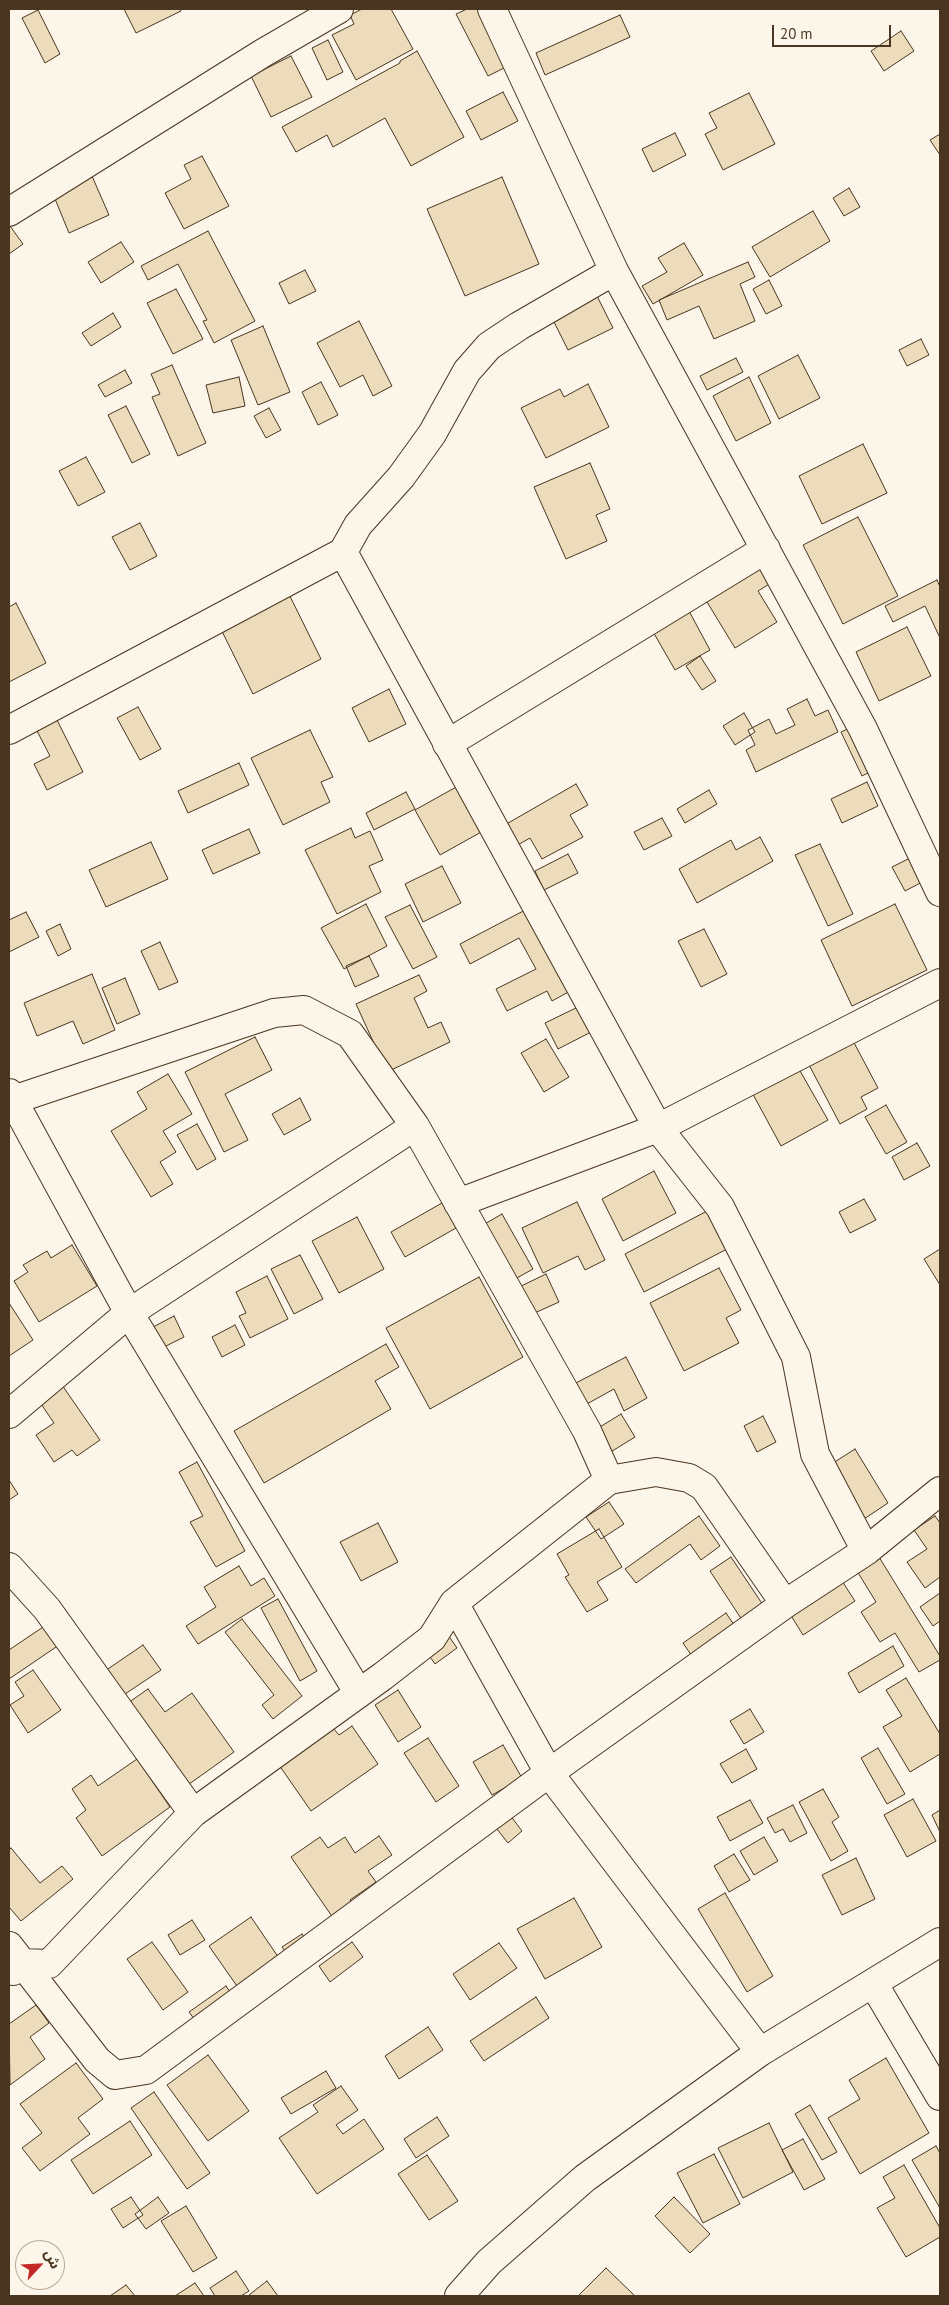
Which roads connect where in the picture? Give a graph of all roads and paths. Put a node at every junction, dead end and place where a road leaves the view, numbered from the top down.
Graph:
1 (339, 9) edge
2 (492, 9) edge
3 (9, 212) edge
4 (614, 271) junction
5 (766, 549) junction
6 (344, 552) junction
7 (9, 730) edge
8 (447, 744) junction
9 (939, 887) edge
10 (940, 983) edge
11 (11, 1097) edge
12 (415, 1126) junction
13 (658, 1128) junction
14 (458, 1203) junction
15 (129, 1313) junction
16 (9, 1414) edge
17 (609, 1480) junction
18 (940, 1491) edge
19 (866, 1550) junction
20 (9, 1567) edge
21 (454, 1603) junction
22 (785, 1604) junction
23 (358, 1692) junction
24 (550, 1773) junction
25 (193, 1813) junction
26 (940, 1942) edge
27 (13, 1962) edge
28 (873, 1983) junction
29 (760, 2052) junction
30 (940, 2096) edge
31 (459, 2296) edge

1 - 3 street
2 - 4 street
4 - 5 street
4 - 6 street
5 - 8 street
5 - 9 street
6 - 7 street
6 - 8 street
8 - 13 street
10 - 13 street
11 - 12 street
11 - 15 street
12 - 14 street
12 - 15 street
13 - 14 street
13 - 19 street
14 - 17 street
15 - 16 street
15 - 23 street
17 - 21 street
17 - 22 street
18 - 19 street
19 - 22 street
20 - 25 street
21 - 23 street
21 - 24 street
22 - 24 street
23 - 25 street
24 - 27 street
24 - 29 street
25 - 27 street
26 - 28 street
28 - 29 street
28 - 30 street
29 - 31 street

